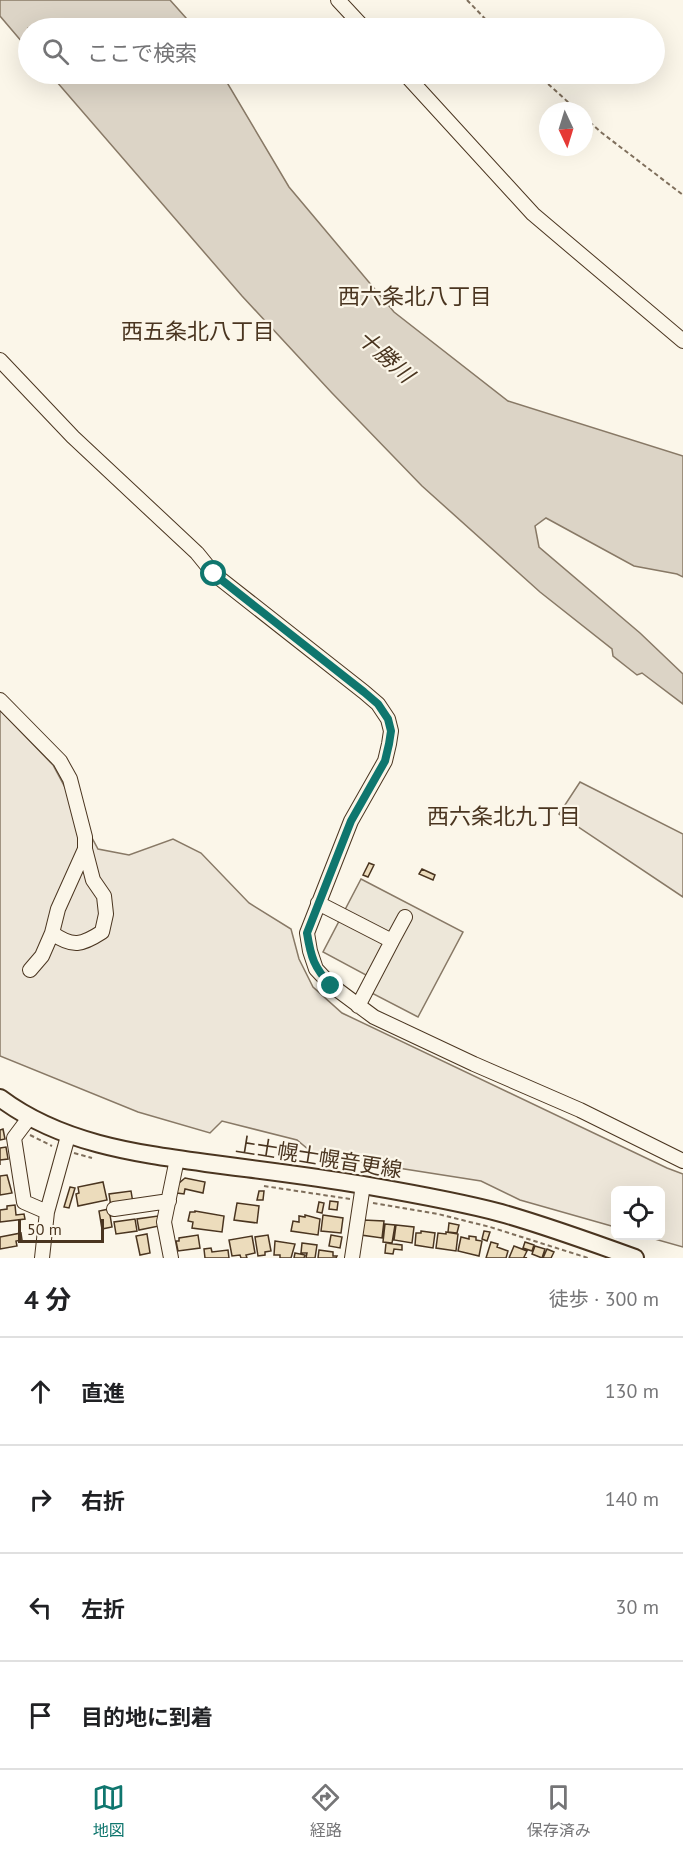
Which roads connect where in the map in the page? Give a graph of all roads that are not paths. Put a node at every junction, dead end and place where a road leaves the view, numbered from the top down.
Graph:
1 (338, 0) edge
2 (355, 18) edge
3 (414, 84) edge
4 (683, 341) edge
5 (4, 364) edge
6 (0, 700) edge
7 (85, 849) junction
8 (318, 903) junction
9 (405, 917) dead end
10 (52, 933) junction
11 (392, 941) junction
12 (30, 970) dead end
13 (358, 1006) junction
14 (0, 1098) edge
15 (25, 1124) junction
16 (66, 1143) junction
17 (177, 1159) junction
18 (683, 1161) edge
19 (361, 1192) junction
20 (169, 1201) junction
21 (114, 1209) dead end
22 (47, 1212) junction
23 (42, 1258) edge
24 (171, 1258) edge
25 (352, 1258) edge
26 (635, 1258) edge

1 - 2 street
3 - 4 street
5 - 8 street
6 - 7 street
7 - 10 street
7 - 10 street
8 - 11 street
8 - 13 street
9 - 11 street
10 - 12 street
11 - 13 street
13 - 18 street
14 - 15 main road, 上士幌士幌音更線
15 - 16 main road, 上士幌士幌音更線
15 - 22 street
16 - 17 main road, 上士幌士幌音更線
16 - 22 street
17 - 19 main road, 上士幌士幌音更線
17 - 20 street
19 - 25 street
19 - 26 main road, 上士幌士幌音更線
20 - 21 street
20 - 24 street
22 - 23 street

